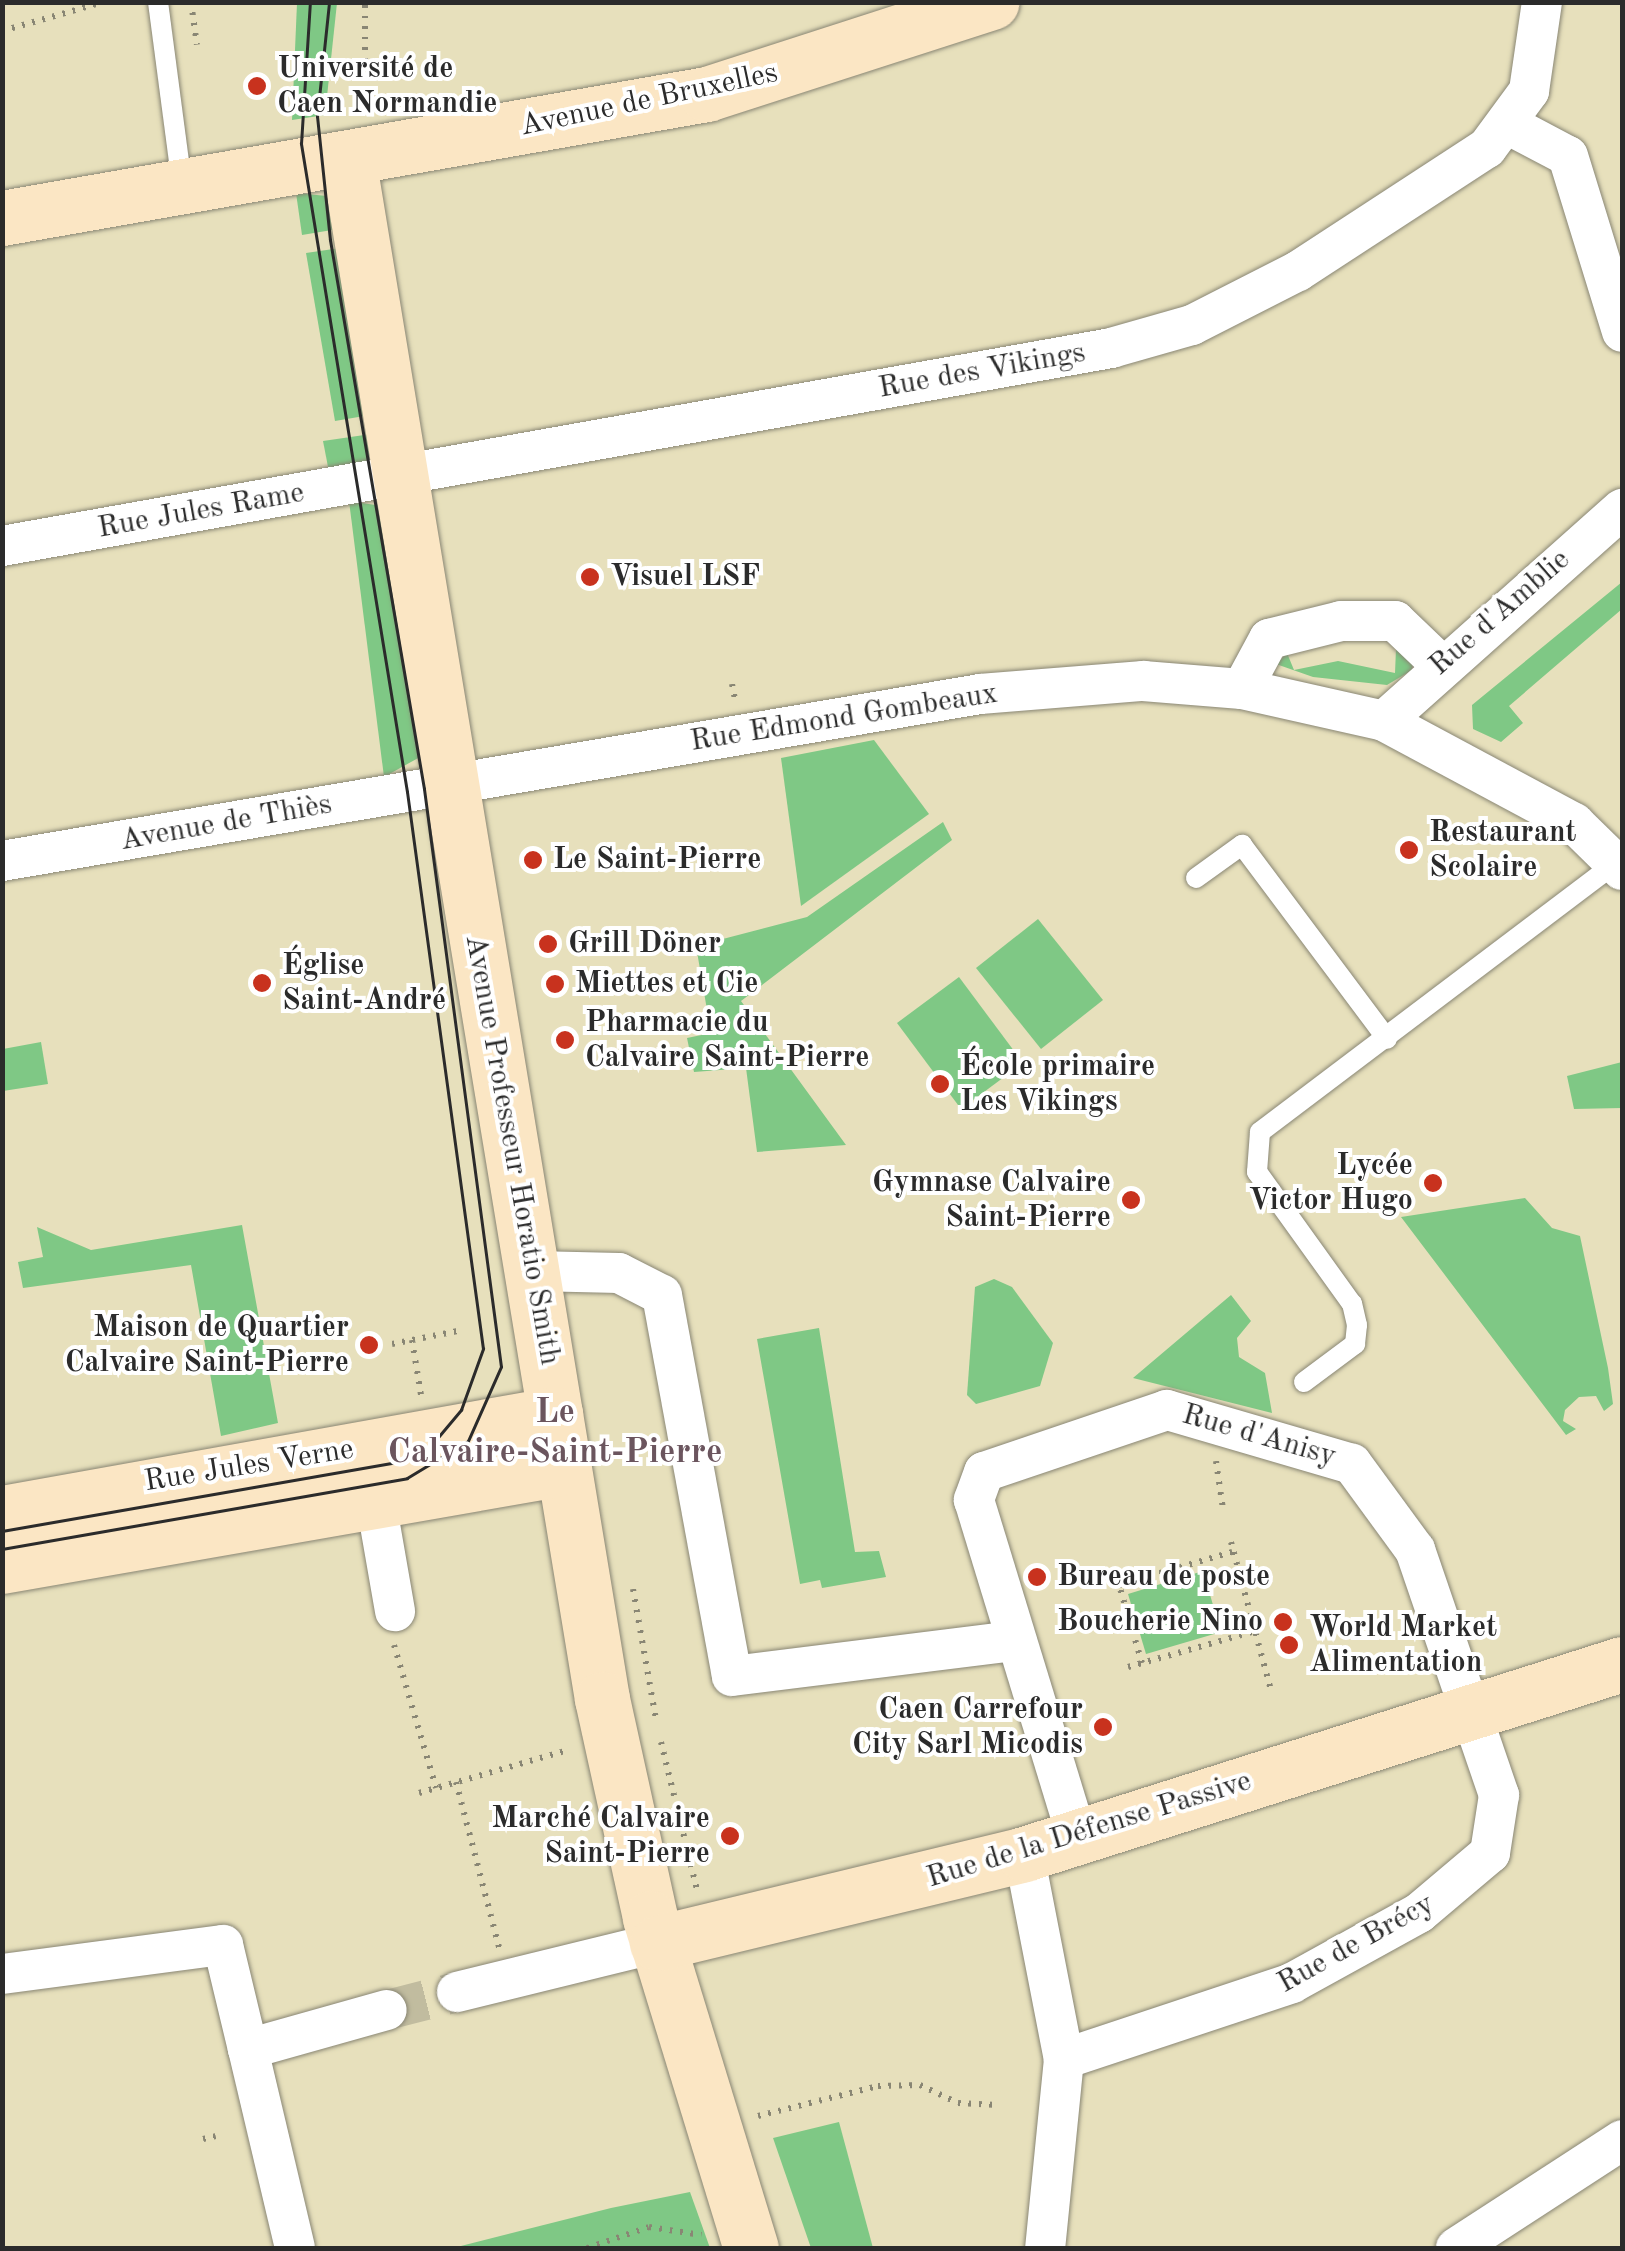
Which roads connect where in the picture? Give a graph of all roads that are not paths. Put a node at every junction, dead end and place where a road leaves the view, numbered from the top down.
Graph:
1 (158, 2) edge
2 (992, 2) edge
3 (1542, 2) edge
4 (1510, 126) junction
5 (348, 158) junction
6 (183, 186) junction
7 (2, 218) edge
8 (1622, 332) edge
9 (400, 476) junction
10 (1622, 509) edge
11 (2, 546) edge
12 (1439, 663) junction
13 (1242, 689) junction
14 (1384, 722) junction
15 (450, 785) junction
16 (2, 862) edge
17 (1619, 866) edge
18 (1196, 878) dead end
19 (1387, 1040) junction
20 (534, 1271) junction
21 (1304, 1382) dead end
22 (556, 1414) junction
23 (563, 1468) junction
24 (376, 1502) junction
25 (2, 1513) edge
26 (2, 1566) edge
27 (395, 1611) road end
28 (1622, 1635) edge
29 (1013, 1641) junction
30 (1622, 1664) edge
31 (1493, 1700) junction
32 (1077, 1837) junction
33 (1024, 1854) junction
34 (657, 1943) junction
35 (2, 1974) edge
36 (457, 1992) tunnel mouth
37 (387, 2010) tunnel mouth
38 (248, 2049) junction
39 (1064, 2059) junction
40 (1622, 2140) edge
41 (732, 2244) edge
42 (295, 2248) edge
43 (1045, 2248) edge
44 (1456, 2248) edge

1 - 6 lane
2 - 5 street, Avenue de Bruxelles
3 - 4 street
4 - 8 street
4 - 9 street, Rue des Vikings
5 - 6 street, Avenue de Bruxelles
5 - 9 street, Avenue Professeur Horatio Smith
6 - 7 street, Avenue de Bruxelles
9 - 11 street, Rue Jules Rame
9 - 15 street, Avenue Professeur Horatio Smith
10 - 12 street, Rue d'Amblie
12 - 13 street
12 - 14 street, Rue d'Amblie
13 - 14 street, Rue Edmond Gombeaux
13 - 15 street, Rue Edmond Gombeaux
14 - 17 street, Rue Edmond Gombeaux
15 - 16 street, Avenue de Thiès
15 - 20 street, Avenue Professeur Horatio Smith
17 - 19 lane
18 - 19 lane
19 - 21 lane
20 - 22 street, Avenue Professeur Horatio Smith
20 - 29 street
22 - 23 street, Avenue Professeur Horatio Smith
22 - 25 street, Rue Jules Verne
23 - 24 street, Rue Jules Verne
23 - 34 street, Avenue Professeur Horatio Smith
24 - 26 street, Rue Jules Verne
24 - 27 street, Rue Jules Verne
28 - 31 street, Rue de la Défense Passive
29 - 31 street, Rue d'Anisy
29 - 32 street, Rue d'Anisy
30 - 31 street, Rue de la Défense Passive
31 - 32 street, Rue de la Défense Passive
31 - 39 street, Rue de Brécy
32 - 33 street, Rue de la Défense Passive
33 - 34 street, Rue de la Défense Passive
33 - 39 street
34 - 36 street
34 - 41 street, Avenue Professeur Horatio Smith
35 - 38 street
37 - 38 street
38 - 42 street
39 - 43 street
40 - 44 street

